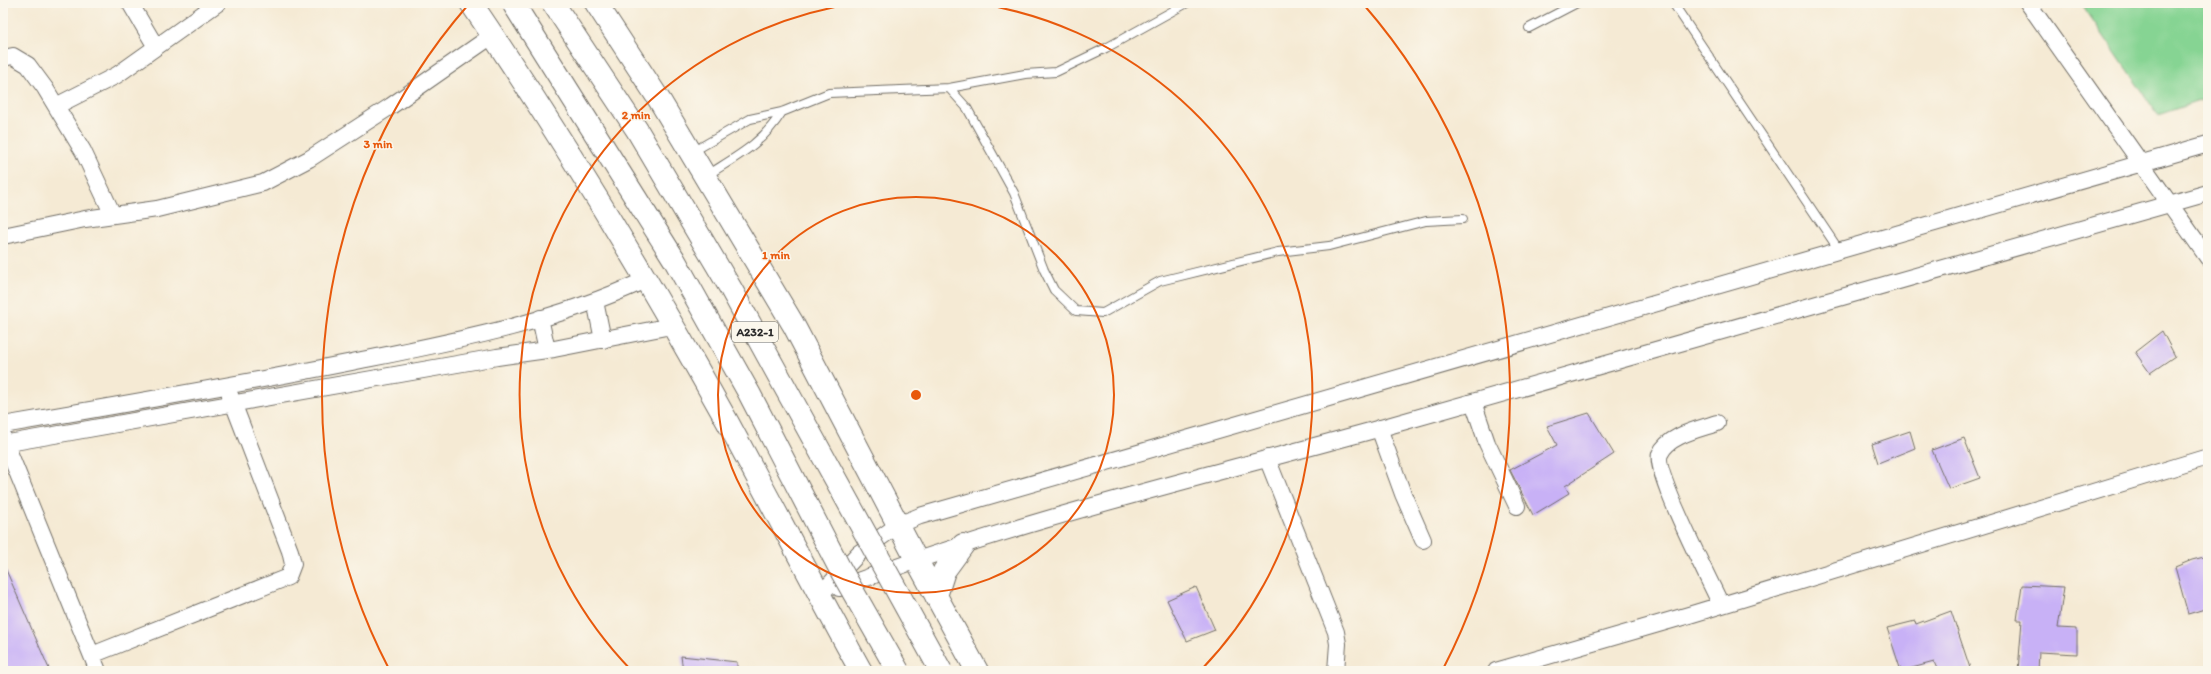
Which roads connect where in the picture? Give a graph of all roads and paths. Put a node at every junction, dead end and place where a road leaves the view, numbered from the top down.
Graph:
1 (130, 3) edge
2 (218, 3) edge
3 (471, 3) edge
4 (513, 3) edge
5 (553, 3) edge
6 (596, 3) edge
7 (1187, 3) edge
8 (1576, 3) edge
9 (1673, 3) edge
10 (2028, 3) edge
11 (1529, 28) dead end
12 (493, 35) junction
13 (156, 47) junction
14 (3, 58) edge
15 (949, 88) junction
16 (56, 106) junction
17 (782, 112) junction
18 (2208, 144) edge
19 (691, 152) junction
20 (2141, 162) junction
21 (706, 176) junction
22 (2208, 193) edge
23 (2170, 204) junction
24 (113, 215) junction
25 (1463, 219) dead end
26 (3, 236) edge
27 (1839, 250) junction
28 (2208, 258) edge
29 (645, 280) junction
30 (595, 301) junction
31 (540, 318) junction
32 (671, 326) junction
33 (603, 340) junction
34 (548, 350) junction
35 (228, 386) junction
36 (1473, 402) junction
37 (233, 404) junction
38 (1717, 423) dead end
39 (3, 425) edge
40 (1378, 428) junction
41 (4, 442) edge
42 (2208, 457) edge
43 (1267, 458) junction
44 (1517, 506) dead end
45 (898, 525) junction
46 (1423, 540) dead end
47 (963, 545) junction
48 (916, 559) junction
49 (819, 596) junction
50 (936, 596) junction
51 (1721, 605) junction
52 (92, 655) junction
53 (1505, 670) edge
54 (98, 671) edge
55 (861, 671) edge
56 (898, 671) edge
57 (941, 671) edge
58 (978, 671) edge
59 (1336, 671) edge

1 - 13 street
2 - 13 street
3 - 12 highway
4 - 56 highway, A232-1, bridge
5 - 57 highway, A232-1, bridge
6 - 19 highway
7 - 15 lane
8 - 11 lane
9 - 27 lane
10 - 20 street
12 - 24 street
12 - 29 highway
13 - 16 street
14 - 16 street
15 - 17 lane
15 - 25 lane
16 - 24 street
17 - 19 lane
17 - 21 lane
18 - 20 street
19 - 21 highway
20 - 23 street
20 - 27 street
21 - 45 highway
22 - 23 street
23 - 28 street
23 - 36 street
24 - 26 street
27 - 45 street
29 - 30 street
29 - 32 highway
30 - 31 street
30 - 33 street
31 - 34 street
31 - 35 street
32 - 33 street
32 - 49 highway
33 - 34 street
34 - 37 street
35 - 37 street
35 - 39 street
36 - 40 street
36 - 44 street
37 - 41 street
37 - 52 street
38 - 51 street
40 - 43 street
40 - 46 street
41 - 52 street
42 - 51 street
43 - 47 street
43 - 59 street
45 - 48 highway
45 - 49 street
47 - 48 street
47 - 50 highway
48 - 49 street
48 - 50 highway
49 - 55 highway
50 - 58 highway
51 - 53 street
52 - 54 street

